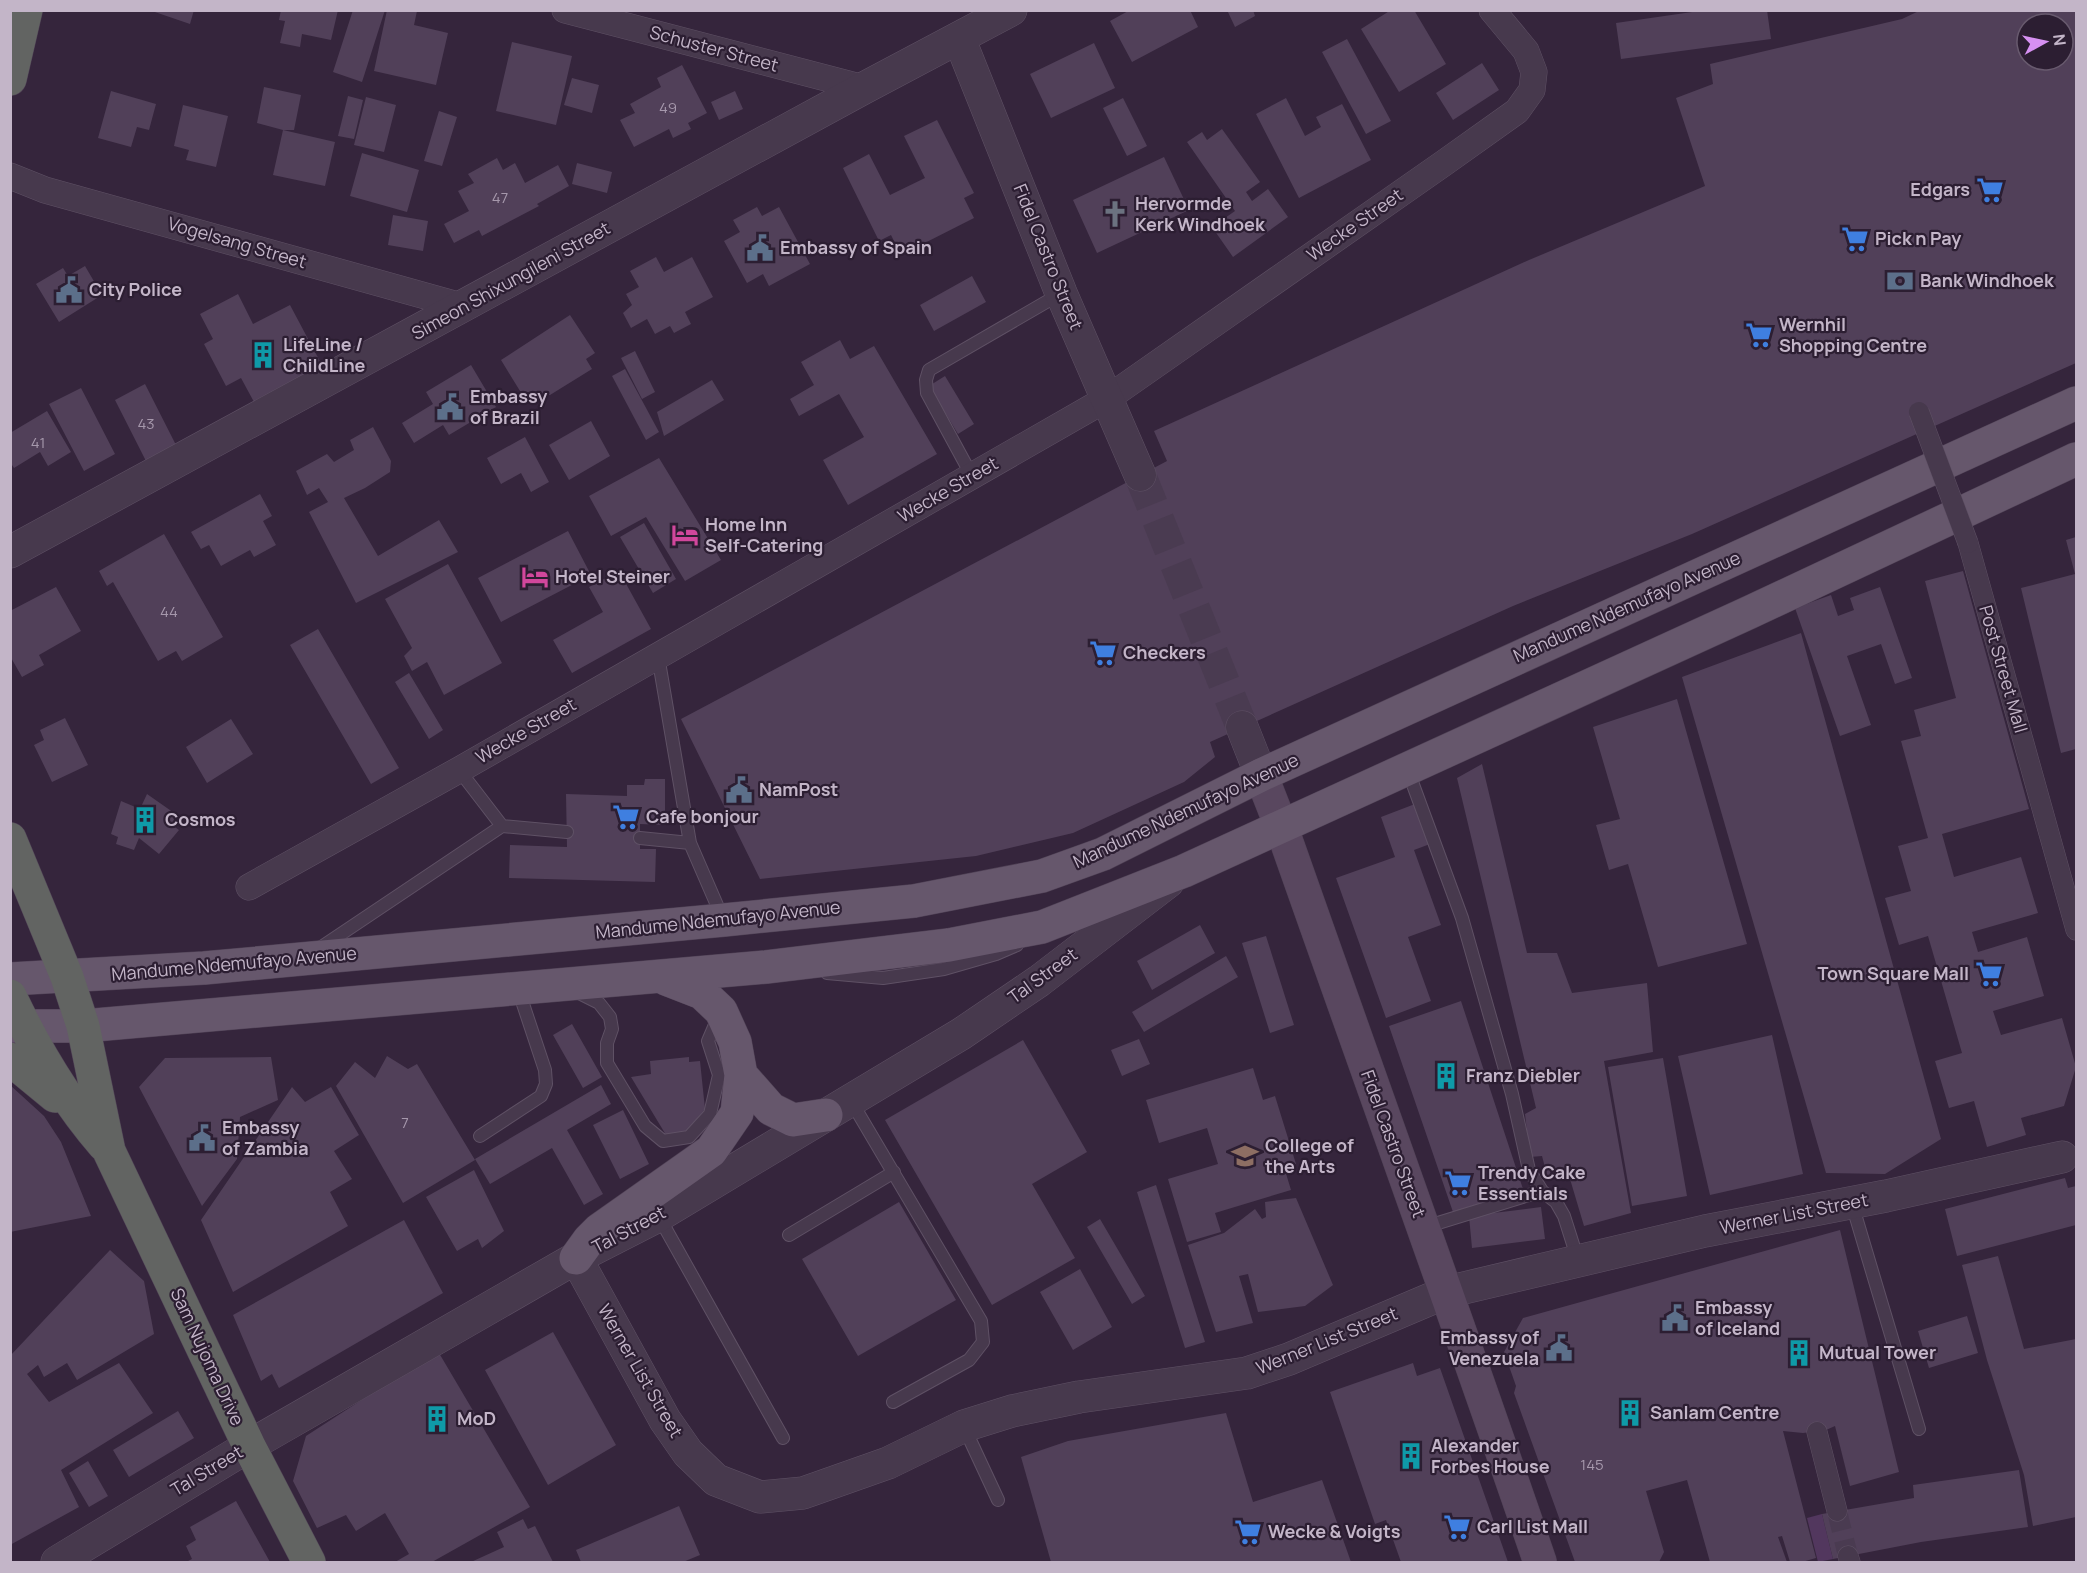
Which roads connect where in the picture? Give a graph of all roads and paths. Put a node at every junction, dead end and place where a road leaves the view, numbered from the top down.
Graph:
1 (26, 10) edge
2 (565, 10) edge
3 (1011, 10) edge
4 (1492, 10) edge
5 (959, 38) junction
6 (10, 79) edge
7 (864, 88) junction
8 (10, 176) edge
9 (1061, 293) junction
10 (465, 307) junction
11 (1108, 398) junction
12 (2076, 403) edge
13 (1919, 412) dead end
14 (2076, 459) edge
15 (972, 476) junction
16 (1140, 476) tunnel mouth
17 (10, 552) edge
18 (658, 656) junction
19 (1242, 727) tunnel mouth
20 (459, 770) junction
21 (1407, 770) junction
22 (1261, 775) junction
23 (502, 826) junction
24 (1281, 826) junction
25 (567, 832) dead end
26 (640, 838) dead end
27 (10, 839) edge
28 (690, 843) junction
29 (1184, 871) junction
30 (249, 887) dead end
31 (724, 920) junction
32 (2076, 930) edge
33 (304, 958) junction
34 (67, 977) junction
35 (662, 978) junction
36 (10, 979) edge
37 (556, 986) junction
38 (518, 988) junction
39 (10, 996) edge
40 (18, 1026) edge
41 (83, 1026) junction
42 (729, 1028) junction
43 (10, 1059) edge
44 (741, 1075) junction
45 (838, 1108) junction
46 (480, 1136) dead end
47 (100, 1139) junction
48 (2062, 1157) dead end
49 (894, 1172) junction
50 (1542, 1191) junction
51 (1851, 1203) junction
52 (658, 1216) junction
53 (1423, 1227) junction
54 (789, 1235) dead end
55 (576, 1258) junction
56 (1578, 1261) junction
57 (1447, 1292) junction
58 (892, 1402) dead end
59 (964, 1426) junction
60 (1919, 1429) dead end
61 (1817, 1431) dead end
62 (783, 1438) dead end
63 (249, 1446) junction
64 (998, 1500) dead end
65 (1837, 1511) tunnel mouth
66 (57, 1563) edge
67 (309, 1563) edge
68 (1540, 1563) edge

1 - 6 highway
2 - 7 street, Schuster Street
3 - 5 street, Simeon Shixungileni Street
4 - 11 street, Wecke Street
5 - 7 street, Simeon Shixungileni Street
5 - 9 street, Fidel Castro Street
7 - 10 street, Simeon Shixungileni Street
8 - 10 street, Vogelsang Street
9 - 11 street, Fidel Castro Street
9 - 15 lane
10 - 17 street, Simeon Shixungileni Street
11 - 15 street, Wecke Street
11 - 16 street, Fidel Castro Street
12 - 22 main road, Mandume Ndemufayo Avenue
13 - 32 street, Post Street Mall, bridge
14 - 21 main road
15 - 18 street, Wecke Street
18 - 20 street, Wecke Street
18 - 28 lane
19 - 22 street, Fidel Castro Street
20 - 23 lane
20 - 30 street, Wecke Street
21 - 24 main road
21 - 50 lane
22 - 24 main road, Fidel Castro Street
22 - 31 main road, Mandume Ndemufayo Avenue
23 - 25 lane
23 - 33 lane
24 - 29 main road
24 - 53 main road, Fidel Castro Street
26 - 28 lane
27 - 34 highway, Sam Nujoma Drive
28 - 31 lane
29 - 35 main road
29 - 45 street, Tal Street
31 - 33 main road, Mandume Ndemufayo Avenue
33 - 34 main road, Mandume Ndemufayo Avenue
34 - 36 main road, Mandume Ndemufayo Avenue
34 - 41 highway, Sam Nujoma Drive
35 - 37 main road
35 - 42 main road
37 - 38 main road
37 - 42 lane
38 - 41 main road
38 - 46 lane
39 - 40 highway, Sam Nujoma Drive
40 - 41 main road
40 - 47 highway, Sam Nujoma Drive
41 - 47 highway, Sam Nujoma Drive
42 - 44 main road
43 - 47 highway
44 - 45 main road
44 - 55 main road
45 - 49 lane
45 - 52 street, Tal Street
47 - 63 highway, Sam Nujoma Drive
48 - 51 street, Werner List Street
49 - 54 lane
49 - 58 lane
50 - 53 lane
50 - 56 lane
51 - 56 street, Werner List Street
51 - 60 lane
52 - 55 street, Tal Street
52 - 62 lane
53 - 57 main road, Fidel Castro Street
55 - 59 street, Werner List Street
55 - 63 street, Tal Street
56 - 57 street, Werner List Street
57 - 59 street, Werner List Street
57 - 68 main road, Fidel Castro Street
59 - 64 lane
61 - 65 street
63 - 66 street, Tal Street
63 - 67 highway, Sam Nujoma Drive

